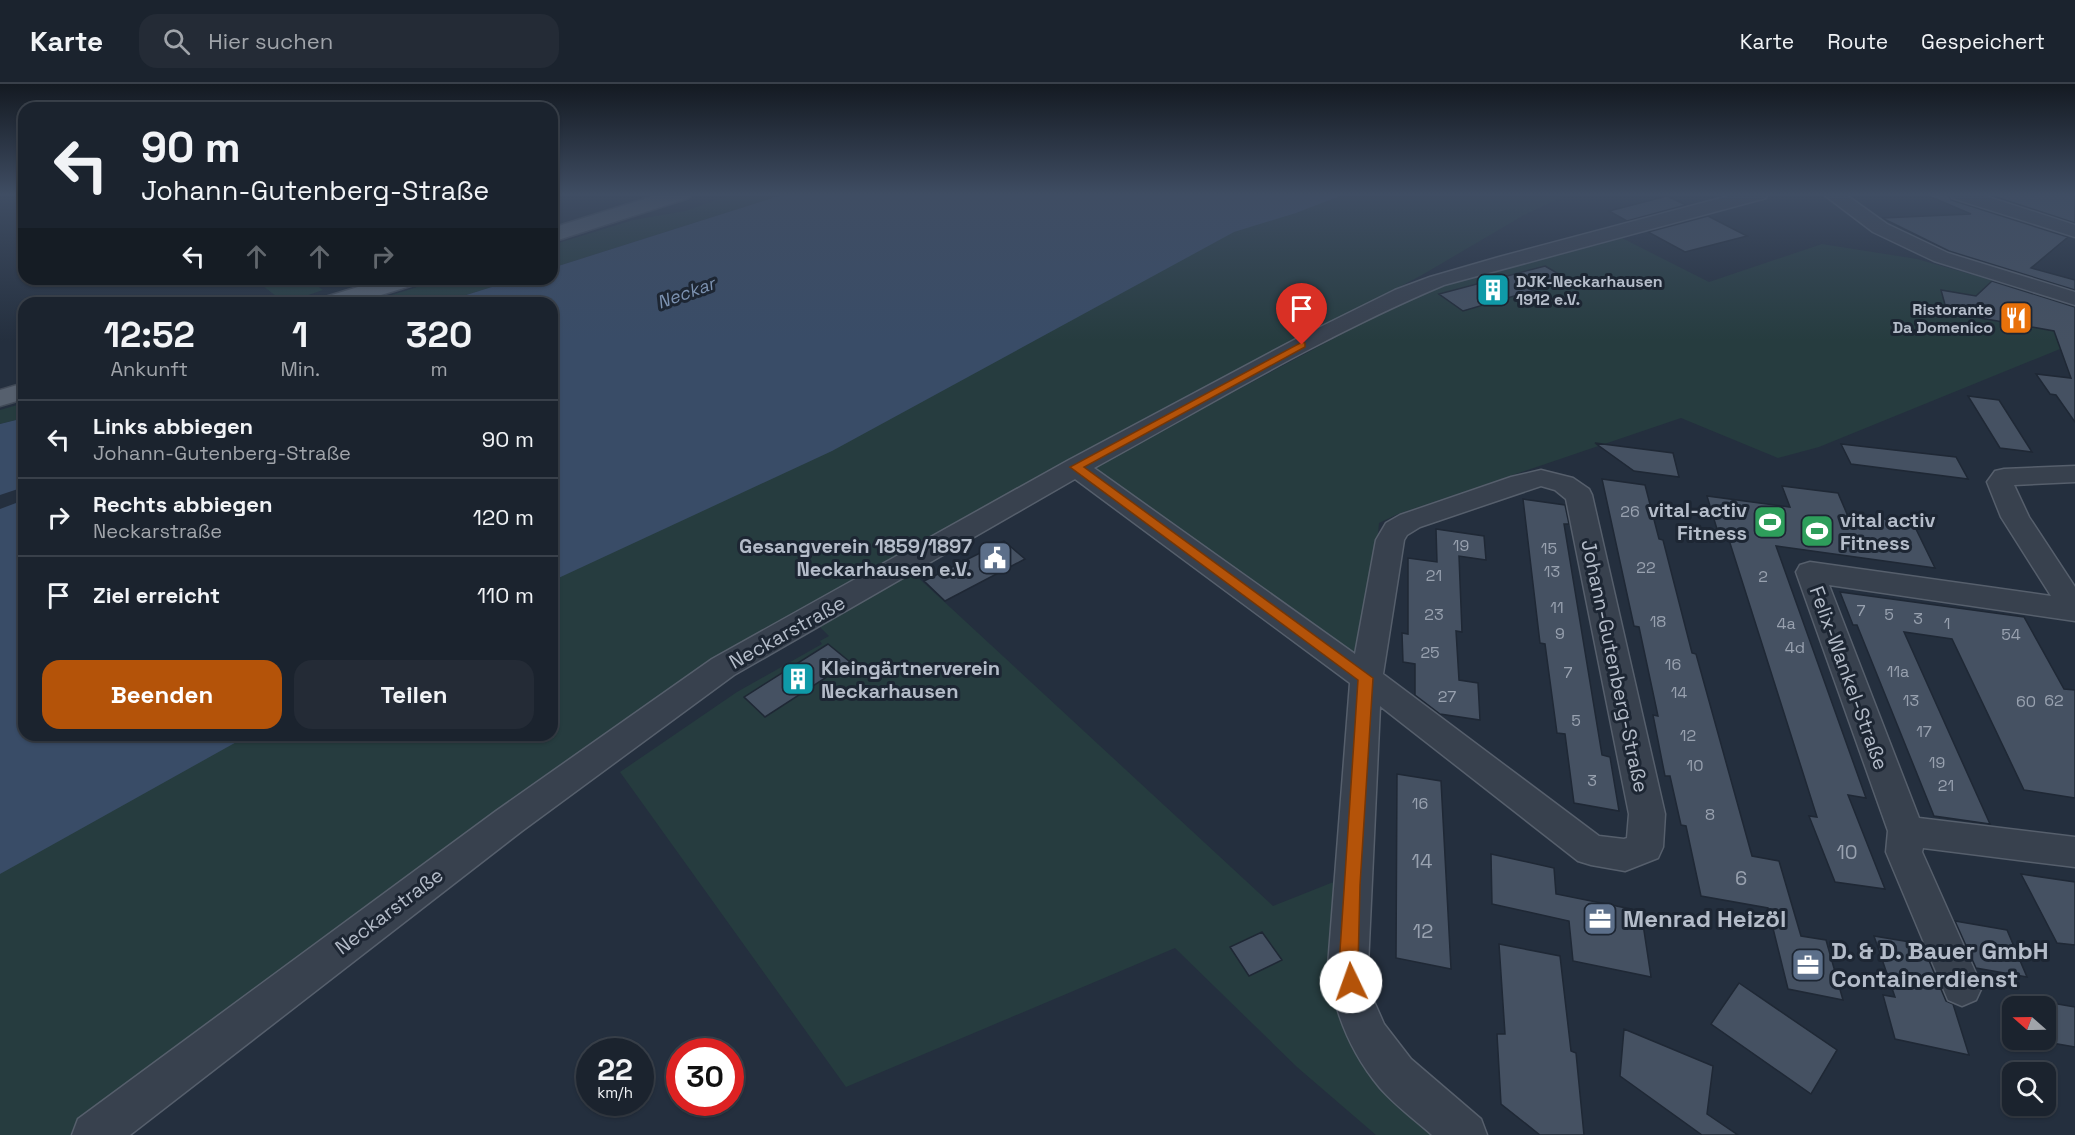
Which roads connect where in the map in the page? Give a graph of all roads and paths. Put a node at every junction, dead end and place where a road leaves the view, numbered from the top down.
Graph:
1 (1574, 243) edge
2 (1908, 243) edge
3 (389, 285) edge
4 (350, 297) edge
5 (2075, 299) edge
6 (18, 393) edge
7 (0, 398) edge
8 (1076, 467) junction
9 (2075, 474) edge
10 (2075, 610) edge
11 (1366, 678) junction
12 (1906, 831) junction
13 (2075, 852) edge
14 (1962, 987) dead end
15 (94, 1135) edge
16 (1465, 1135) edge

1 - 8 street, Neckarstraße
2 - 5 street
3 - 4 main road
6 - 7 main road
8 - 11 street, Johann-Gutenberg-Straße
8 - 15 street, Neckarstraße
9 - 10 street
10 - 12 street, Felix-Wankel-Straße
11 - 11 street, Johann-Gutenberg-Straße
11 - 16 street
12 - 13 street
12 - 14 street, Felix-Wankel-Straße

